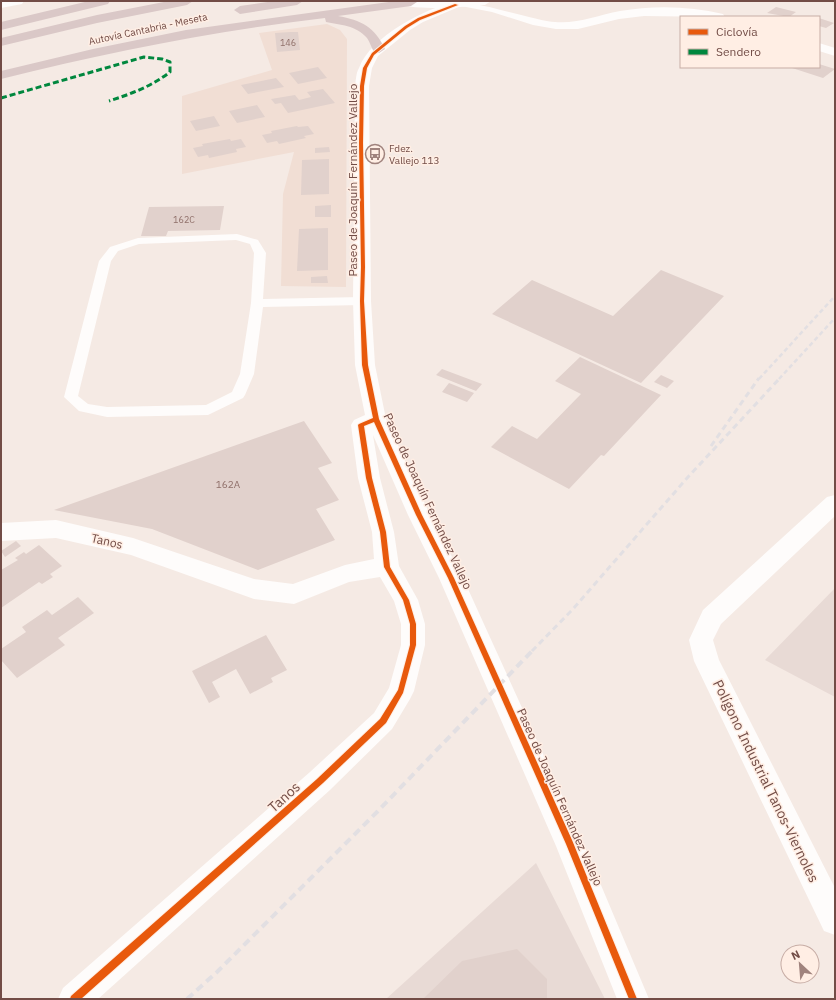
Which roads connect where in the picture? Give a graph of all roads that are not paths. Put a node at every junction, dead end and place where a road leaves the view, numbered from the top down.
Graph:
1 (18, 1) edge
2 (104, 1) edge
3 (187, 1) edge
4 (297, 1) edge
5 (485, 1) edge
6 (508, 1) edge
7 (405, 2) edge
8 (1, 4) edge
9 (461, 4) junction
10 (229, 12) dead end
11 (515, 15) junction
12 (711, 16) edge
13 (277, 20) junction
14 (1, 26) edge
15 (406, 26) junction
16 (1, 42) edge
17 (70, 46) dead end
18 (820, 47) edge
19 (378, 49) junction
20 (835, 52) edge
21 (1, 63) edge
22 (1, 75) edge
23 (362, 301) junction
24 (257, 303) junction
25 (376, 419) junction
26 (835, 503) edge
27 (1, 532) edge
28 (387, 567) junction
29 (835, 920) edge
30 (74, 999) edge
31 (633, 999) edge

1 - 8 street
2 - 14 highway
3 - 16 highway, Autovía Cantabria - Meseta
4 - 10 highway
5 - 9 street
6 - 11 street
7 - 9 street
7 - 13 highway
7 - 15 street
9 - 11 street
9 - 15 street, Paseo de Joaquín Fernández Vallejo
11 - 12 street
13 - 19 highway
13 - 22 highway
15 - 19 street, Paseo de Joaquín Fernández Vallejo
17 - 21 highway
18 - 20 street
19 - 23 street, Paseo de Joaquín Fernández Vallejo
23 - 24 lane
23 - 25 street, Paseo de Joaquín Fernández Vallejo
24 - 24 lane
25 - 28 street
25 - 31 street, Paseo de Joaquín Fernández Vallejo
26 - 29 street, Polígono Industrial Tanos-Viernoles
27 - 28 street, Tanos
28 - 30 street, Tanos

